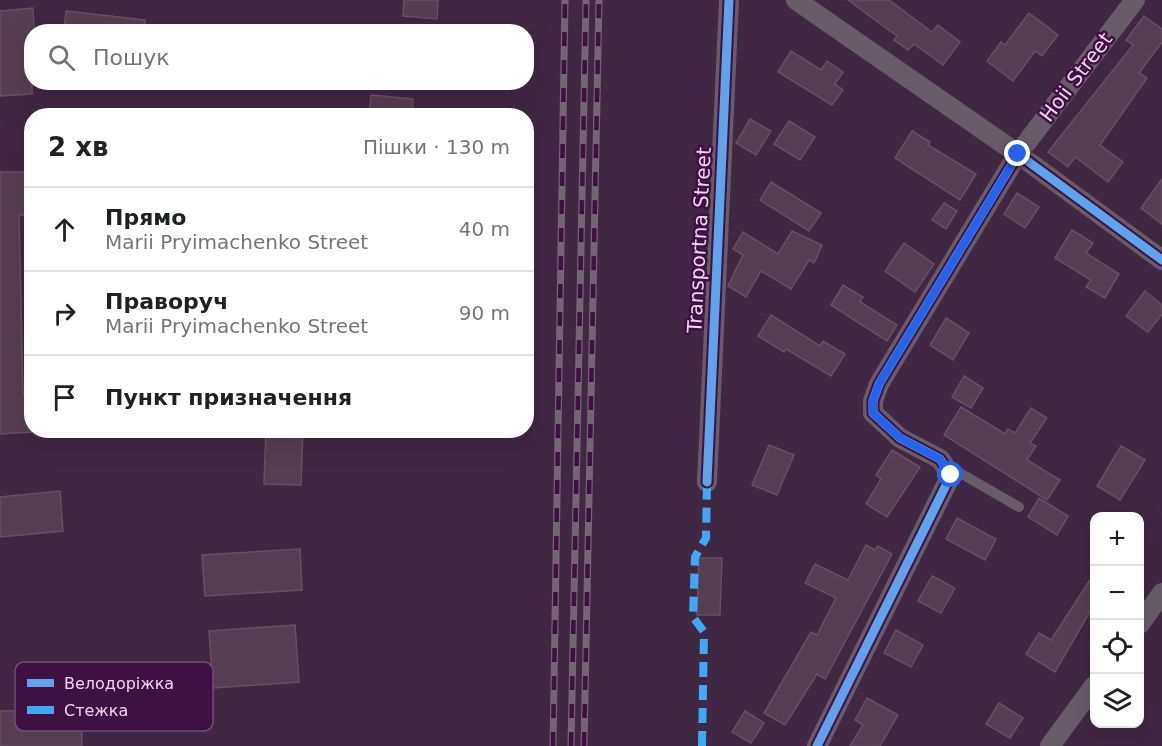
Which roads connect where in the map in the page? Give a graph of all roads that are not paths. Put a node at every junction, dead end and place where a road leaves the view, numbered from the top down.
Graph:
1 (729, 0) edge
2 (796, 0) edge
3 (1135, 0) edge
4 (1018, 154) junction
5 (1162, 260) edge
6 (948, 466) junction
7 (707, 482) dead end
8 (1019, 507) dead end
9 (1162, 593) edge
10 (1143, 620) edge
11 (1090, 693) edge
12 (1054, 744) edge
13 (818, 746) edge

1 - 7 street, Transportna Street
2 - 4 street
3 - 4 street, Hoii Street
4 - 5 street
4 - 6 street, Hoii Street
6 - 8 lane
6 - 13 street
9 - 10 street
11 - 12 street

